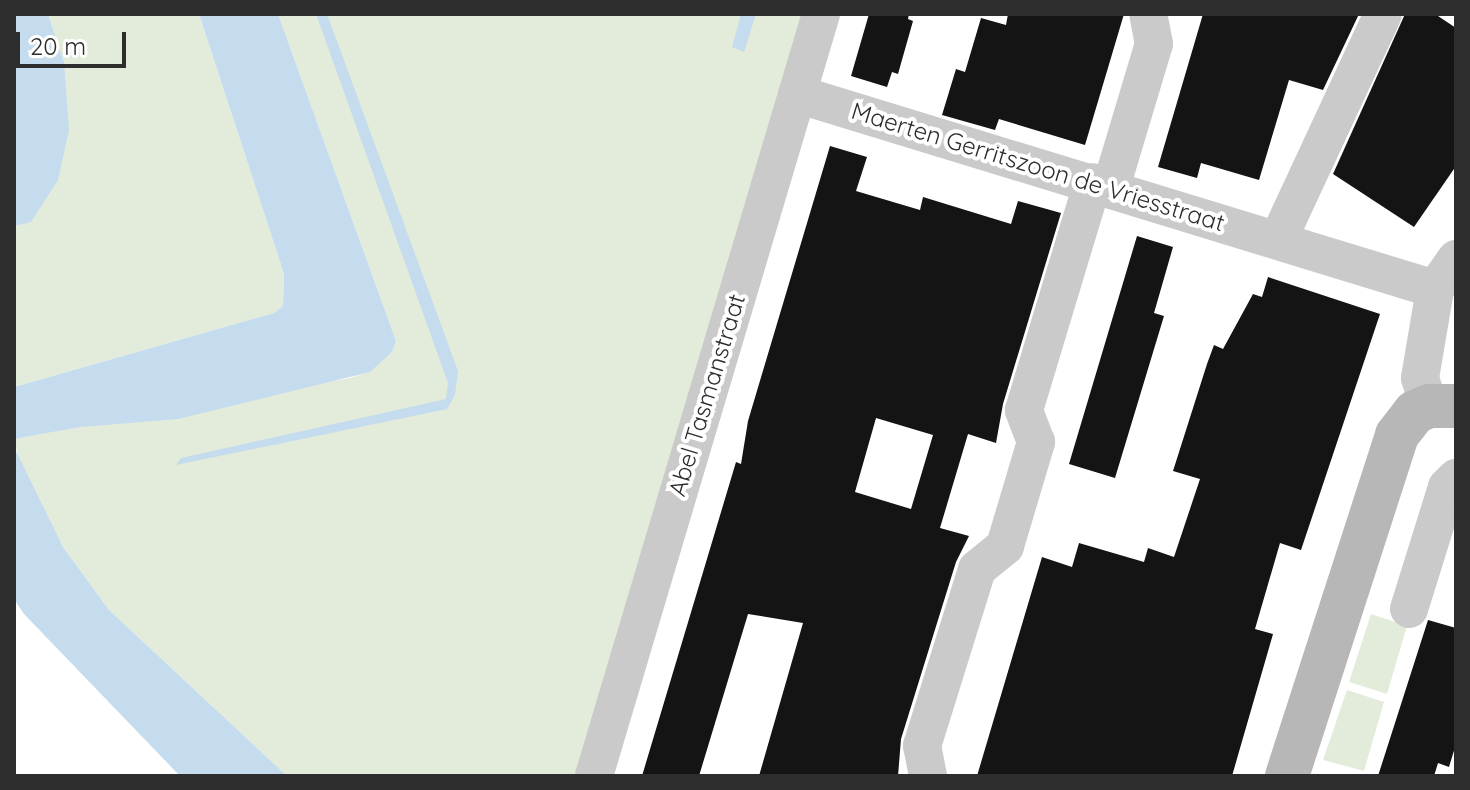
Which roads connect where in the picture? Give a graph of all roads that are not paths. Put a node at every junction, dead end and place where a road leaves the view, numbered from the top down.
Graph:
1 (821, 14) edge
2 (1148, 14) edge
3 (1383, 14) edge
4 (797, 94) junction
5 (1102, 184) junction
6 (1278, 240) junction
7 (1446, 274) edge
8 (1442, 406) edge
9 (1456, 478) edge
10 (1409, 609) dead end
11 (594, 776) edge
12 (928, 776) edge
13 (1287, 776) edge

1 - 4 street, Abel Tasmanstraat
2 - 5 street
3 - 6 street
4 - 5 street, Maerten Gerritszoon de Vriesstraat
4 - 11 street, Abel Tasmanstraat
5 - 6 street, Maerten Gerritszoon de Vriesstraat
5 - 12 street
6 - 7 street, Maerten Gerritszoon de Vriesstraat
7 - 8 street
8 - 13 street
9 - 10 street

